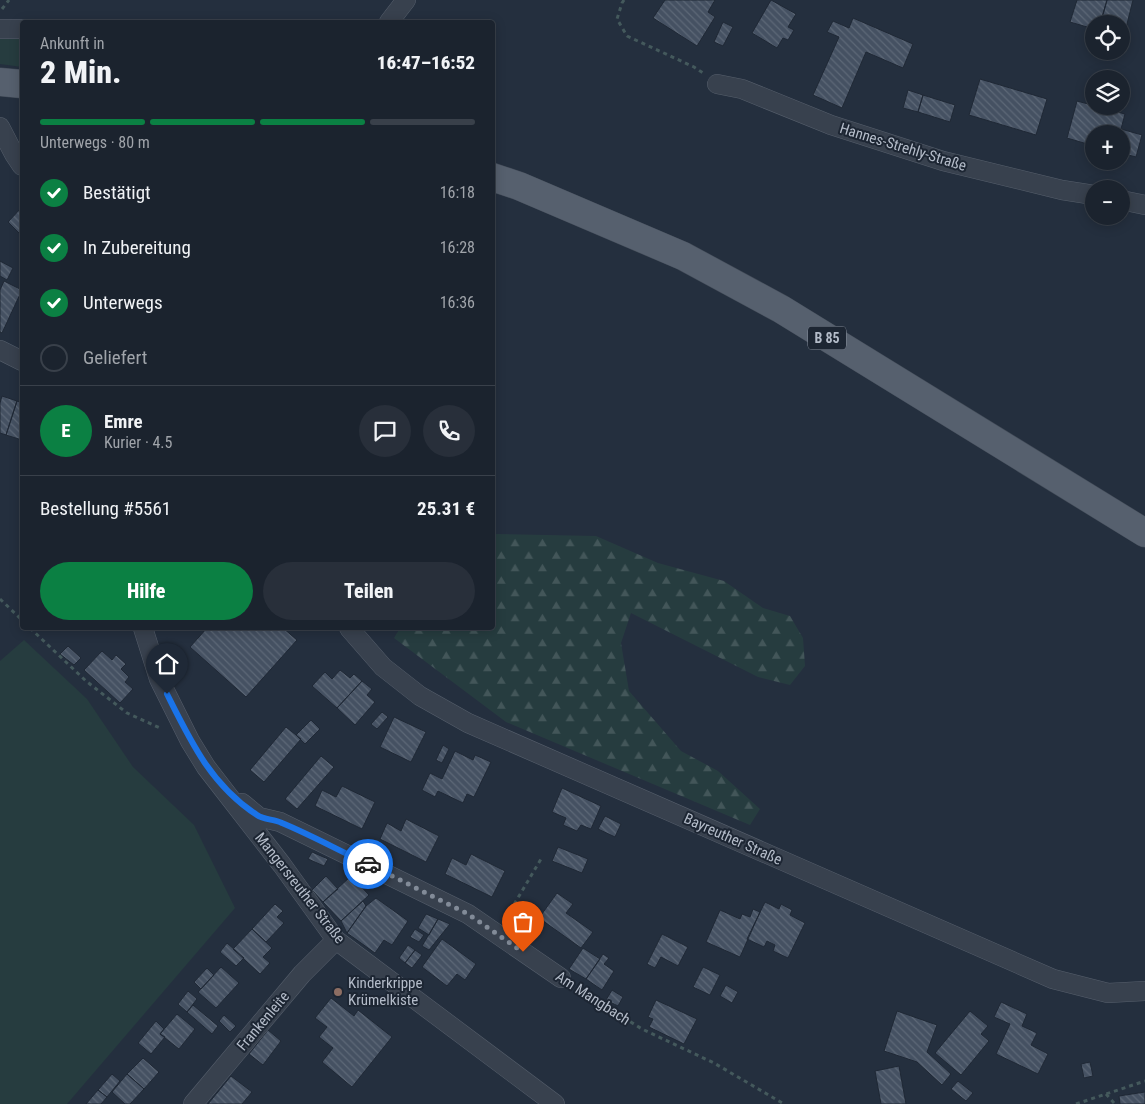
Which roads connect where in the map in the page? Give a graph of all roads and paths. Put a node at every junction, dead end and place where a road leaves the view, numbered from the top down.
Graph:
1 (9, 0) edge
2 (406, 0) edge
3 (624, 0) edge
4 (0, 12) edge
5 (391, 20) edge
6 (20, 28) edge
7 (0, 29) edge
8 (0, 82) edge
9 (20, 84) edge
10 (717, 84) joint
11 (0, 127) edge
12 (20, 163) edge
13 (495, 178) edge
14 (1085, 194) edge
15 (1130, 202) edge
16 (1145, 205) edge
17 (0, 350) edge
18 (20, 360) edge
19 (1145, 533) edge
20 (0, 599) edge
21 (20, 618) edge
22 (32, 630) edge
23 (144, 630) edge
24 (351, 630) edge
25 (190, 741) junction
26 (222, 787) junction
27 (541, 859) dead end
28 (497, 934) junction
29 (336, 940) junction
30 (561, 978) joint
31 (1145, 991) edge
32 (1145, 1081) edge
33 (1106, 1094) junction
34 (193, 1104) edge
35 (555, 1104) edge
36 (784, 1104) edge
37 (1076, 1104) edge
38 (1114, 1104) edge

1 - 4 path
2 - 5 street
3 - 10 path
6 - 7 street
8 - 9 main road
10 - 14 street, Hannes-Strehly-Straße
11 - 12 street
13 - 19 main road, B 85
15 - 16 street
17 - 18 street
20 - 21 path
22 - 25 path
23 - 25 street, Mangersreuther Straße
24 - 31 street, Bayreuther Straße
25 - 26 street, Mangersreuther Straße
26 - 28 street, Am Mangbach
26 - 29 street, Mangersreuther Straße
27 - 28 path
28 - 30 street, Am Mangbach
29 - 34 street, Frankenleite
29 - 35 street, Mangersreuther Straße
30 - 36 path, Am Mangbach
32 - 33 path
33 - 37 path
33 - 38 path

